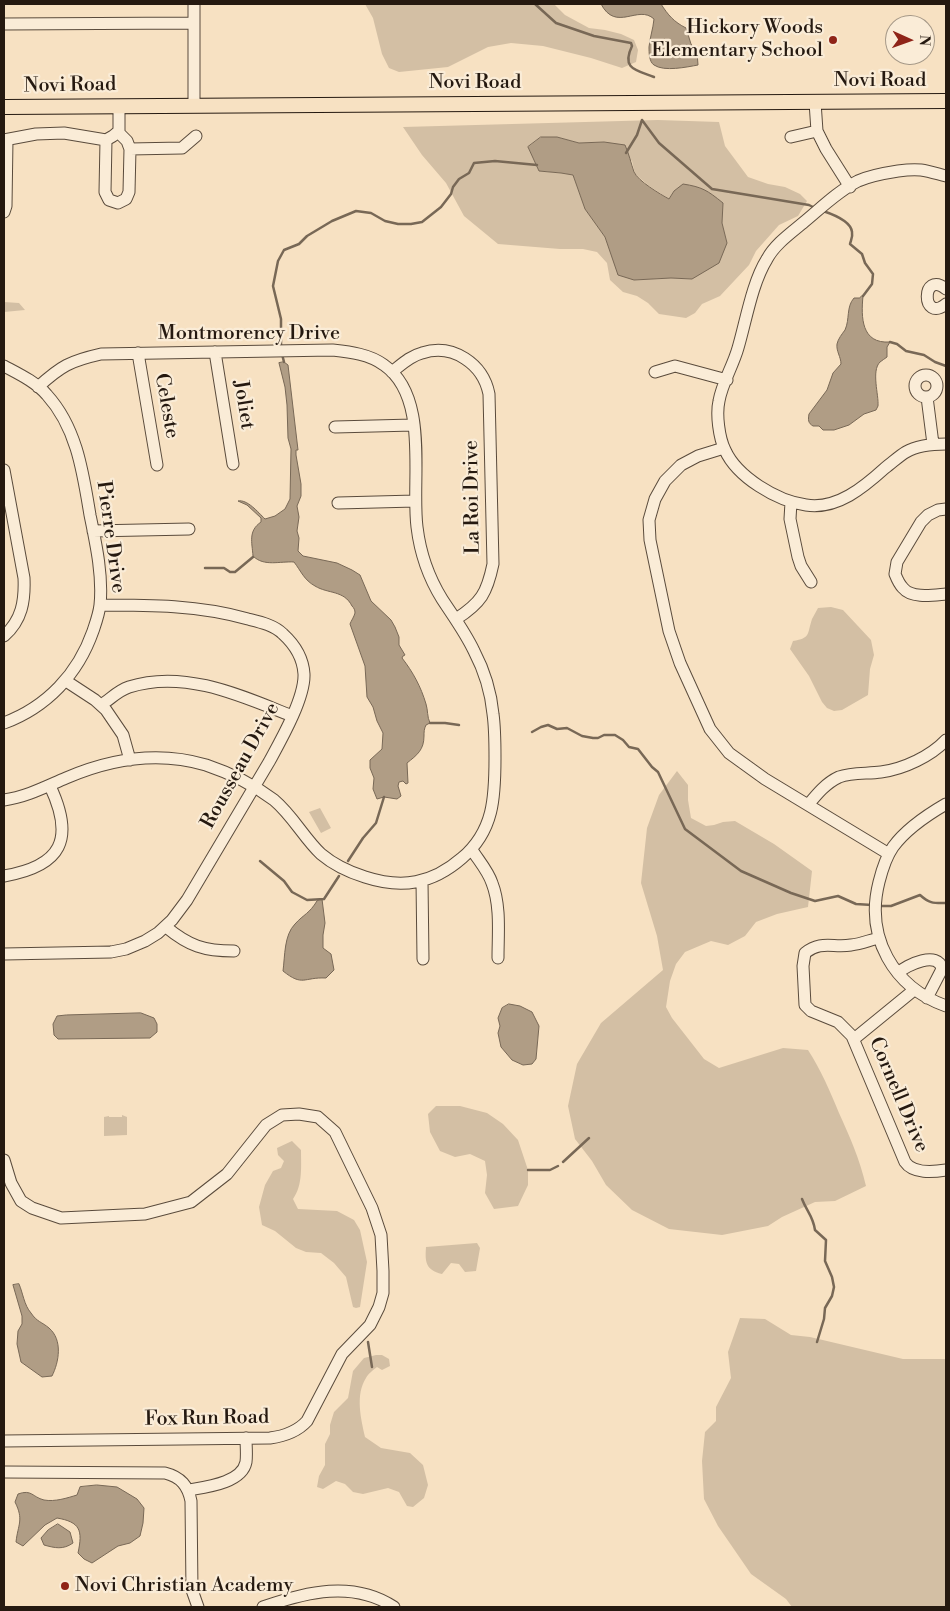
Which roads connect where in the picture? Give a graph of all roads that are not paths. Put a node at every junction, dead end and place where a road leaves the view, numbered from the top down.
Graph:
1 (194, 4) edge
2 (194, 23) junction
3 (4, 24) edge
4 (946, 101) edge
5 (815, 102) junction
6 (194, 105) junction
7 (119, 106) junction
8 (4, 107) edge
9 (817, 131) junction
10 (118, 132) junction
11 (196, 136) dead end
12 (791, 137) dead end
13 (5, 140) edge
14 (106, 140) junction
15 (130, 149) junction
16 (946, 176) edge
17 (850, 187) junction
18 (4, 212) edge
19 (946, 289) edge
20 (946, 306) edge
21 (215, 352) junction
22 (138, 353) junction
23 (4, 366) edge
24 (392, 372) junction
25 (655, 372) dead end
26 (727, 380) junction
27 (38, 387) junction
28 (927, 397) dead end
29 (413, 425) junction
30 (335, 427) dead end
31 (933, 444) junction
32 (946, 444) edge
33 (724, 448) junction
34 (233, 464) dead end
35 (157, 465) dead end
36 (4, 470) edge
37 (6, 495) edge
38 (416, 500) junction
39 (791, 502) junction
40 (338, 503) dead end
41 (946, 509) edge
42 (189, 529) dead end
43 (93, 530) junction
44 (811, 582) dead end
45 (946, 594) edge
46 (100, 606) junction
47 (456, 619) junction
48 (4, 636) edge
49 (66, 681) junction
50 (100, 705) junction
51 (292, 716) junction
52 (4, 723) edge
53 (946, 740) edge
54 (130, 760) junction
55 (50, 786) junction
56 (254, 787) junction
57 (4, 800) edge
58 (946, 804) edge
59 (808, 805) junction
60 (472, 850) junction
61 (889, 854) junction
62 (4, 876) edge
63 (422, 881) junction
64 (166, 927) junction
65 (879, 938) junction
66 (234, 950) dead end
67 (4, 954) edge
68 (498, 958) dead end
69 (423, 959) dead end
70 (898, 973) junction
71 (914, 990) junction
72 (927, 998) junction
73 (946, 1006) edge
74 (854, 1039) junction
75 (4, 1160) edge
76 (946, 1170) edge
77 (246, 1438) junction
78 (4, 1441) edge
79 (4, 1472) edge
80 (189, 1490) junction
81 (198, 1607) edge
82 (263, 1607) edge
83 (394, 1607) edge

1 - 2 street
2 - 3 street
2 - 6 street
4 - 5 main road, Novi Road
5 - 6 main road, Novi Road
5 - 9 street
6 - 7 main road, Novi Road
7 - 8 main road, Novi Road
7 - 10 street
9 - 12 street
9 - 17 street
10 - 14 street
10 - 15 street
11 - 15 street
13 - 14 street
13 - 18 street
14 - 15 street
16 - 17 street
17 - 26 street
19 - 20 street
21 - 22 street, Montmorency Drive
21 - 24 street, Montmorency Drive
21 - 34 street, Joliet
22 - 27 street, Montmorency Drive
22 - 35 street, Celeste
23 - 27 street, Pierre Drive
24 - 29 street, Montmorency Drive
24 - 47 street, La Roi Drive
25 - 26 street
26 - 33 street
27 - 43 street, Pierre Drive
28 - 31 street
29 - 30 street
29 - 38 street, Montmorency Drive
31 - 32 street
31 - 39 street
33 - 39 street
33 - 59 street
36 - 37 street
37 - 48 street
38 - 40 street
38 - 47 street, Montmorency Drive
39 - 44 street
41 - 45 street
42 - 43 street
43 - 46 street, Pierre Drive
46 - 49 street, Pierre Drive
46 - 51 street, Rousseau Drive
47 - 60 street, Montmorency Drive
49 - 50 street
49 - 52 street, Pierre Drive
50 - 51 street
50 - 54 street
51 - 56 street, Rousseau Drive
53 - 59 street
54 - 55 street, Montmorency Drive
54 - 56 street, Montmorency Drive
55 - 57 street, Montmorency Drive
55 - 62 street
56 - 63 street, Montmorency Drive
56 - 64 street, Rousseau Drive
58 - 61 street
59 - 61 street
60 - 63 street, Montmorency Drive
60 - 68 street
61 - 65 street
63 - 69 street
64 - 66 street
64 - 67 street, Rousseau Drive
65 - 70 street
65 - 74 street, Cornell Drive
70 - 71 street
70 - 72 street
71 - 72 street
71 - 74 street
72 - 73 street
74 - 76 street, Cornell Drive
75 - 77 street, Fox Run Road
77 - 78 street, Fox Run Road
77 - 80 street
79 - 80 street
80 - 81 street
82 - 83 street

